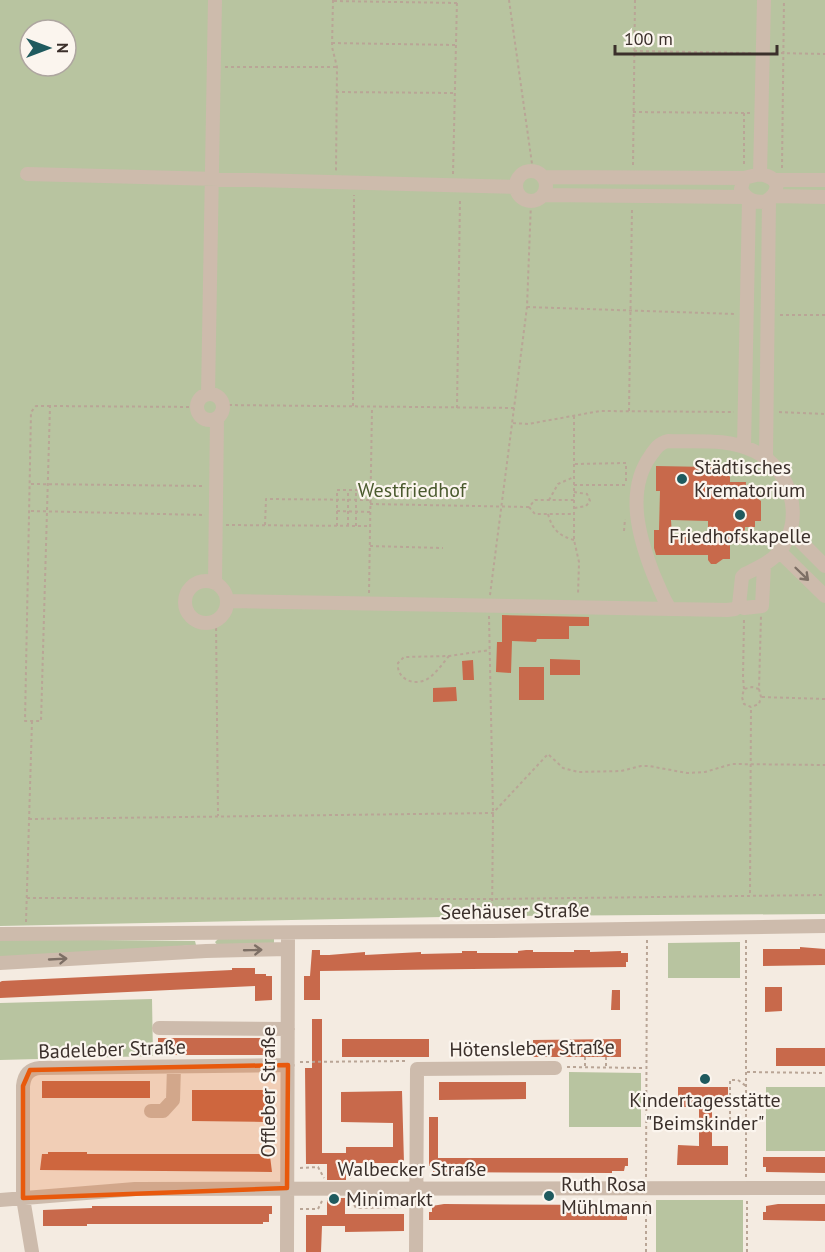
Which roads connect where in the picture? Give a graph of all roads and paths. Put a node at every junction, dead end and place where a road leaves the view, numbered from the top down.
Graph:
1 (215, 0) edge
2 (509, 0) edge
3 (764, 0) edge
4 (784, 0) edge
5 (333, 1) edge
6 (391, 1) edge
7 (457, 2) edge
8 (332, 43) junction
9 (456, 45) junction
10 (634, 51) dead end
11 (763, 53) junction
12 (783, 53) junction
13 (825, 54) edge
14 (214, 67) junction
15 (337, 67) junction
16 (336, 92) junction
17 (455, 93) junction
18 (633, 112) dead end
19 (744, 113) junction
20 (761, 113) junction
21 (336, 168) dead end
22 (27, 174) dead end
23 (538, 174) junction
24 (760, 174) junction
25 (744, 178) junction
26 (213, 180) junction
27 (778, 180) junction
28 (825, 180) edge
29 (354, 184) junction
30 (456, 186) junction
31 (515, 187) junction
32 (825, 197) edge
33 (537, 198) junction
34 (747, 198) junction
35 (771, 198) junction
36 (527, 307) junction
37 (746, 315) junction
38 (768, 315) junction
39 (825, 315) edge
40 (208, 394) junction
41 (50, 405) junction
42 (197, 406) junction
43 (352, 406) junction
44 (372, 407) junction
45 (457, 408) junction
46 (516, 408) junction
47 (220, 412) junction
48 (744, 412) junction
49 (766, 412) junction
50 (825, 414) edge
51 (574, 416) junction
52 (513, 423) junction
53 (744, 447) junction
54 (766, 457) junction
55 (574, 464) junction
56 (574, 477) junction
57 (30, 484) junction
58 (48, 484) junction
59 (574, 485) junction
60 (217, 486) junction
61 (348, 490) junction
62 (356, 490) junction
63 (370, 490) junction
64 (574, 492) junction
65 (338, 499) junction
66 (348, 499) junction
67 (356, 500) junction
68 (549, 500) junction
69 (574, 501) junction
70 (370, 502) junction
71 (502, 507) junction
72 (530, 507) junction
73 (574, 508) junction
74 (29, 511) junction
75 (47, 511) junction
76 (337, 512) junction
77 (348, 512) junction
78 (356, 512) junction
79 (370, 512) junction
80 (548, 514) junction
81 (574, 514) junction
82 (217, 520) junction
83 (625, 520) dead end
84 (265, 525) junction
85 (337, 526) junction
86 (348, 526) junction
87 (356, 526) junction
88 (370, 526) junction
89 (624, 531) dead end
90 (790, 532) junction
91 (574, 540) junction
92 (370, 546) junction
93 (443, 548) dead end
94 (780, 552) junction
95 (764, 565) junction
96 (825, 566) edge
97 (215, 583) junction
98 (578, 583) dead end
99 (825, 596) edge
100 (228, 601) junction
101 (369, 602) junction
102 (489, 605) junction
103 (742, 606) junction
104 (761, 608) junction
105 (670, 609) junction
106 (216, 622) junction
107 (490, 650) junction
108 (449, 656) junction
109 (744, 689) junction
110 (759, 689) junction
111 (762, 697) junction
112 (825, 699) edge
113 (751, 707) junction
114 (32, 721) junction
115 (751, 764) junction
116 (825, 765) edge
117 (493, 813) junction
118 (218, 816) junction
119 (29, 819) junction
120 (750, 894) junction
121 (825, 895) edge
122 (27, 898) junction
123 (492, 898) junction
124 (492, 908) dead end
125 (825, 926) edge
126 (207, 933) junction
127 (288, 933) junction
128 (0, 934) edge
129 (26, 935) junction
130 (746, 939) dead end
131 (647, 940) dead end
132 (288, 949) junction
133 (206, 951) junction
134 (0, 963) edge
135 (159, 1028) dead end
136 (288, 1029) junction
137 (350, 1057) dead end
138 (372, 1057) dead end
139 (585, 1057) dead end
140 (606, 1057) dead end
141 (350, 1061) junction
142 (372, 1061) junction
143 (288, 1064) junction
144 (174, 1066) junction
145 (784, 1066) dead end
146 (805, 1066) dead end
147 (585, 1067) junction
148 (606, 1067) junction
149 (555, 1068) joint
150 (646, 1068) junction
151 (417, 1069) junction
152 (746, 1072) junction
153 (784, 1072) junction
154 (805, 1073) junction
155 (825, 1073) edge
156 (746, 1086) junction
157 (151, 1112) dead end
158 (715, 1123) dead end
159 (730, 1123) junction
160 (746, 1123) junction
161 (286, 1168) junction
162 (410, 1169) dead end
163 (646, 1169) dead end
164 (325, 1181) dead end
165 (348, 1181) dead end
166 (746, 1182) dead end
167 (287, 1188) junction
168 (416, 1188) junction
169 (825, 1188) edge
170 (646, 1194) dead end
171 (747, 1194) dead end
172 (324, 1195) dead end
173 (348, 1196) dead end
174 (24, 1198) junction
175 (0, 1200) edge
176 (287, 1204) junction
177 (410, 1207) dead end
178 (32, 1252) edge
179 (287, 1252) edge
180 (416, 1252) edge
181 (646, 1252) edge
182 (747, 1252) edge

1 - 14 street
2 - 23 path
3 - 11 street
4 - 12 path
5 - 6 path
5 - 8 path
6 - 7 path
7 - 9 path
8 - 9 path
8 - 15 path
9 - 17 path
10 - 11 path
11 - 12 path
11 - 20 street
12 - 13 path
12 - 27 path
14 - 15 path
14 - 26 street
15 - 16 path
16 - 17 path
16 - 21 path
17 - 30 path
18 - 19 path
19 - 20 path
19 - 25 path
20 - 24 street
22 - 26 street
23 - 25 street
23 - 31 street
23 - 33 street
24 - 25 street
24 - 27 street
25 - 34 street
26 - 29 street
26 - 40 street
27 - 28 street
27 - 35 street
29 - 30 street
29 - 43 path
30 - 31 street
30 - 45 path
31 - 33 street
32 - 35 street
33 - 34 street
33 - 36 path
34 - 35 street
34 - 37 street
35 - 38 street
36 - 37 path
36 - 46 path
37 - 48 street
38 - 39 path
38 - 49 street
40 - 42 street
40 - 47 street
41 - 42 path
41 - 57 path
41 - 58 path
42 - 47 street
43 - 44 path
43 - 47 path
44 - 45 path
44 - 63 path
45 - 46 path
46 - 52 path
47 - 60 street
48 - 51 path
48 - 53 street
49 - 50 path
49 - 54 street
51 - 52 path
51 - 55 path
52 - 71 path
53 - 54 street
53 - 105 street
54 - 90 street
55 - 56 path
55 - 59 path
56 - 59 path
56 - 68 path
57 - 58 path
57 - 74 path
58 - 60 path
58 - 75 path
59 - 64 path
60 - 82 street
61 - 62 path
61 - 65 path
61 - 66 path
62 - 63 path
62 - 67 path
63 - 70 path
64 - 69 path
64 - 73 path
65 - 66 path
65 - 76 path
65 - 84 path
66 - 67 path
66 - 77 path
67 - 70 path
67 - 78 path
68 - 69 path
68 - 72 path
69 - 73 path
70 - 71 path
70 - 79 path
71 - 72 path
71 - 102 path
72 - 80 path
73 - 81 path
74 - 75 path
74 - 114 path
75 - 82 path
75 - 114 path
76 - 77 path
76 - 85 path
77 - 78 path
77 - 86 path
78 - 79 path
78 - 87 path
79 - 88 path
80 - 81 path
80 - 91 path
81 - 91 path
82 - 84 path
82 - 97 street
83 - 89 path
84 - 85 path
85 - 86 path
86 - 87 path
87 - 88 path
88 - 92 path
90 - 94 street
90 - 96 street
91 - 98 path
92 - 93 path
92 - 101 path
94 - 95 street
94 -> 99 street
95 - 103 street
95 - 104 street
97 - 100 street
97 - 106 street
100 - 101 street
100 - 106 street
101 - 102 street
102 - 105 street
102 - 107 path
103 - 104 street
103 - 105 street
103 - 109 path
104 - 110 path
106 - 118 path
107 - 108 path
107 - 117 path
108 - 108 path
109 - 110 path
109 - 113 path
110 - 111 path
111 - 112 path
111 - 113 path
113 - 115 path
114 - 119 path
115 - 116 path
115 - 117 path
115 - 120 path
117 - 118 path
117 - 123 path
118 - 119 path
119 - 122 path
120 - 121 path
120 - 123 path
122 - 123 path
122 - 129 path
123 - 124 path
125 - 127 street, Seehäuser Straße
126 - 127 street, Seehäuser Straße
126 - 129 street, Seehäuser Straße
126 - 133 street
127 - 132 street, Offleber Straße
128 - 129 street, Seehäuser Straße
130 - 152 path
131 - 150 path
133 -> 132 street
132 - 136 street, Offleber Straße
134 -> 133 street
135 - 136 street
136 - 143 street, Offleber Straße
137 - 141 path
138 - 142 path
139 - 147 path
140 - 148 path
141 - 142 path
141 - 143 path
142 - 151 path
143 - 144 street, Badeleber Straße
143 - 161 street, Offleber Straße
144 - 157 street
144 - 174 street, Badeleber Straße
145 - 153 path
146 - 154 path
147 - 148 path, Hötensleber Straße
147 - 149 path, Hötensleber Straße
148 - 150 path, Hötensleber Straße
149 - 151 street, Hötensleber Straße
150 - 163 path
151 - 168 street
152 - 153 path
152 - 156 path
153 - 154 path
154 - 155 path
156 - 159 path
156 - 160 path
158 - 159 path
159 - 160 path
160 - 166 path
161 - 164 path, Walbecker Straße
161 - 167 street, Offleber Straße
162 - 165 path, Walbecker Straße
167 - 168 street, Walbecker Straße
167 - 174 street, Walbecker Straße
167 - 176 street, Offleber Straße
168 - 169 street, Walbecker Straße
168 - 180 street
170 - 181 path
171 - 182 path
172 - 176 path, Walbecker Straße
173 - 177 path, Walbecker Straße
174 - 175 street, Walbecker Straße
174 - 178 street
176 - 179 street, Offleber Straße

